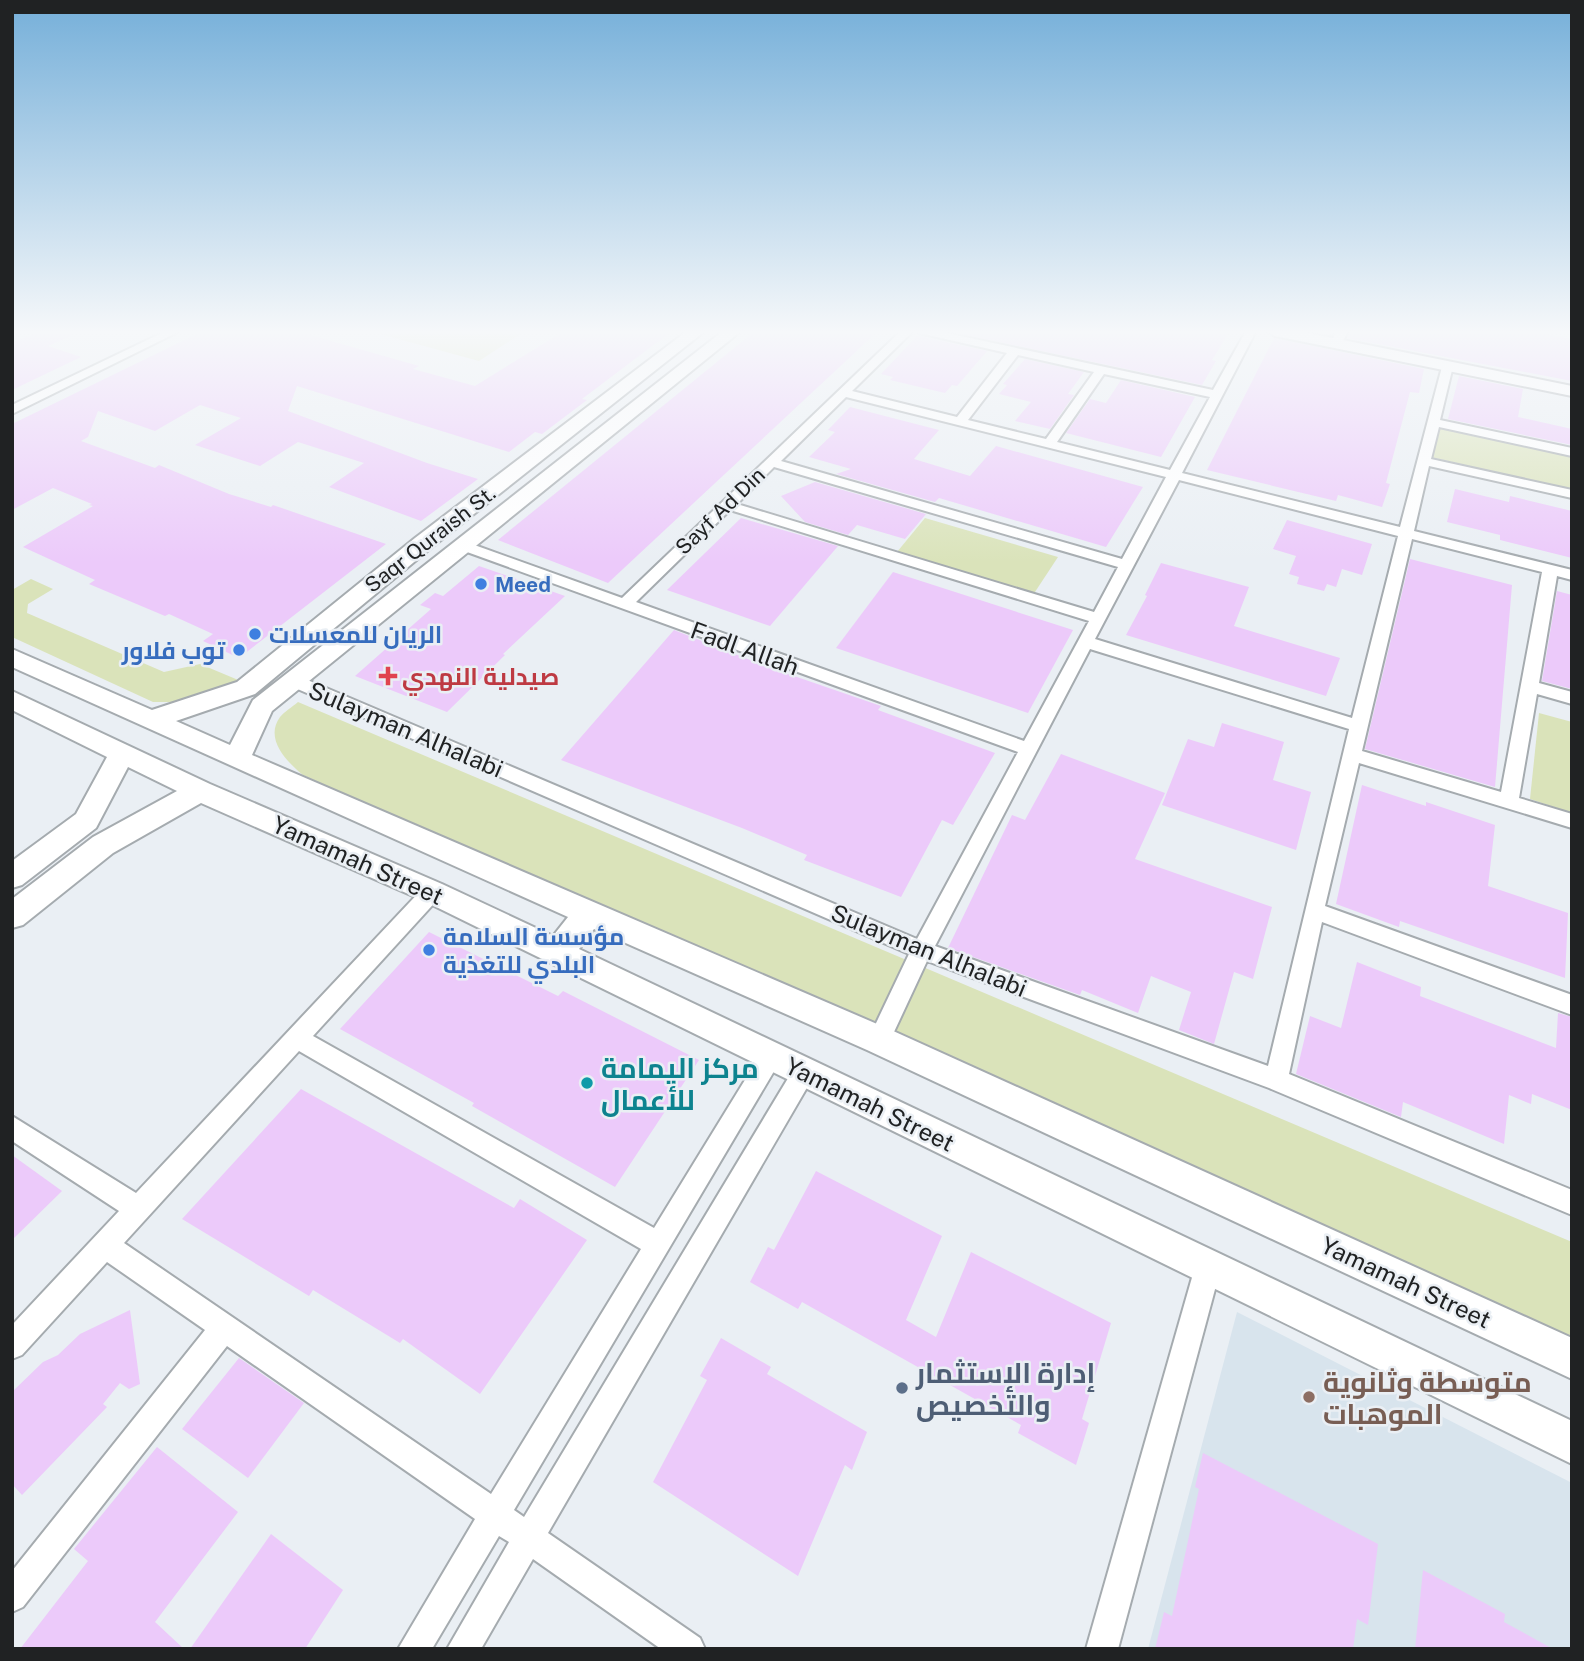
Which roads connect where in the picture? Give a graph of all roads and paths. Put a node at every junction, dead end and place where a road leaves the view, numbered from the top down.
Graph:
1 (598, 409) edge
2 (634, 409) edge
3 (826, 409) edge
4 (907, 409) edge
5 (971, 409) edge
6 (1074, 409) edge
7 (1210, 409) edge
8 (1437, 409) edge
9 (960, 422) junction
10 (1434, 422) junction
11 (1049, 444) junction
12 (1572, 452) edge
13 (1424, 461) junction
14 (771, 462) junction
15 (1175, 476) junction
16 (1572, 494) edge
17 (727, 505) junction
18 (1406, 534) junction
19 (461, 545) junction
20 (1128, 565) junction
21 (1550, 570) junction
22 (1572, 575) edge
23 (354, 599) junction
24 (624, 605) junction
25 (383, 607) junction
26 (1100, 619) junction
27 (323, 623) junction
28 (354, 631) junction
29 (1086, 642) junction
30 (12, 657) edge
31 (292, 680) junction
32 (1529, 686) junction
33 (1572, 698) edge
34 (12, 699) edge
35 (150, 720) junction
36 (1359, 726) junction
37 (1030, 750) junction
38 (122, 754) junction
39 (1352, 754) junction
40 (237, 759) junction
41 (200, 791) junction
42 (1508, 802) junction
43 (1572, 821) edge
44 (17, 873) edge
45 (49, 886) junction
46 (432, 892) junction
47 (1314, 910) junction
48 (589, 913) junction
49 (12, 916) edge
50 (922, 950) junction
51 (558, 953) junction
52 (1572, 1005) edge
53 (297, 1038) junction
54 (879, 1040) junction
55 (772, 1056) junction
56 (804, 1072) junction
57 (1276, 1080) junction
58 (12, 1127) edge
59 (1572, 1203) edge
60 (138, 1209) junction
61 (105, 1245) junction
62 (657, 1245) junction
63 (1208, 1267) junction
64 (224, 1328) junction
65 (12, 1345) edge
66 (1572, 1359) edge
67 (1572, 1443) edge
68 (495, 1516) junction
69 (527, 1538) junction
70 (12, 1596) edge
71 (414, 1649) edge
72 (464, 1649) edge
73 (690, 1649) edge
74 (1102, 1649) edge

1 - 23 main road, Saqr Quraish St.
2 - 19 main road, Saqr Quraish St.
3 - 14 street, Sayf Ad Din
4 - 9 street
5 - 9 street
6 - 11 street
7 - 15 street
8 - 10 street
9 - 11 street
10 - 12 street
10 - 13 street
11 - 15 street
13 - 16 street
13 - 18 street
14 - 17 street, Sayf Ad Din
14 - 20 street
15 - 18 street
15 - 20 street
17 - 24 street, Sayf Ad Din
17 - 26 street
18 - 21 street
18 - 36 street
19 - 24 street, Fadl Allah
19 - 25 main road, Saqr Quraish St.
20 - 26 street
21 - 22 street
21 - 32 street
23 - 25 main road
23 - 27 main road, Saqr Quraish St.
24 - 37 street, Fadl Allah
25 - 28 main road, Saqr Quraish St.
26 - 29 street
27 - 28 main road
27 - 35 main road, Saqr Quraish St.
28 - 31 main road, Saqr Quraish St.
29 - 36 street
29 - 37 street
30 - 35 main road, Yamamah Street
31 - 40 main road, Saqr Quraish St.
31 - 50 street, Sulayman Alhalabi
32 - 33 street
32 - 42 street
34 - 38 main road, Yamamah Street
35 - 40 main road, Yamamah Street
36 - 39 street
37 - 50 street
38 - 41 main road, Yamamah Street
38 - 44 main road
39 - 42 street
39 - 47 street
40 - 48 main road, Yamamah Street
41 - 45 main road
41 - 46 main road, Yamamah Street
42 - 43 street
44 - 45 main road
45 - 49 main road
46 - 51 main road, Yamamah Street
46 - 53 street
47 - 52 street
47 - 57 street
48 - 51 main road
48 - 54 main road, Yamamah Street
50 - 54 street
50 - 57 street, Sulayman Alhalabi
51 - 55 main road, Yamamah Street
53 - 60 street
53 - 62 street
54 - 66 main road, Yamamah Street
55 - 56 main road, Yamamah Street
55 - 62 street
56 - 63 main road, Yamamah Street
56 - 69 street
57 - 59 street, Sulayman Alhalabi
58 - 60 street
60 - 61 street
61 - 64 street
61 - 65 street
62 - 68 street
63 - 67 main road, Yamamah Street
63 - 74 street
64 - 68 street
64 - 70 street
68 - 69 street
68 - 71 street
69 - 72 street
69 - 73 street

